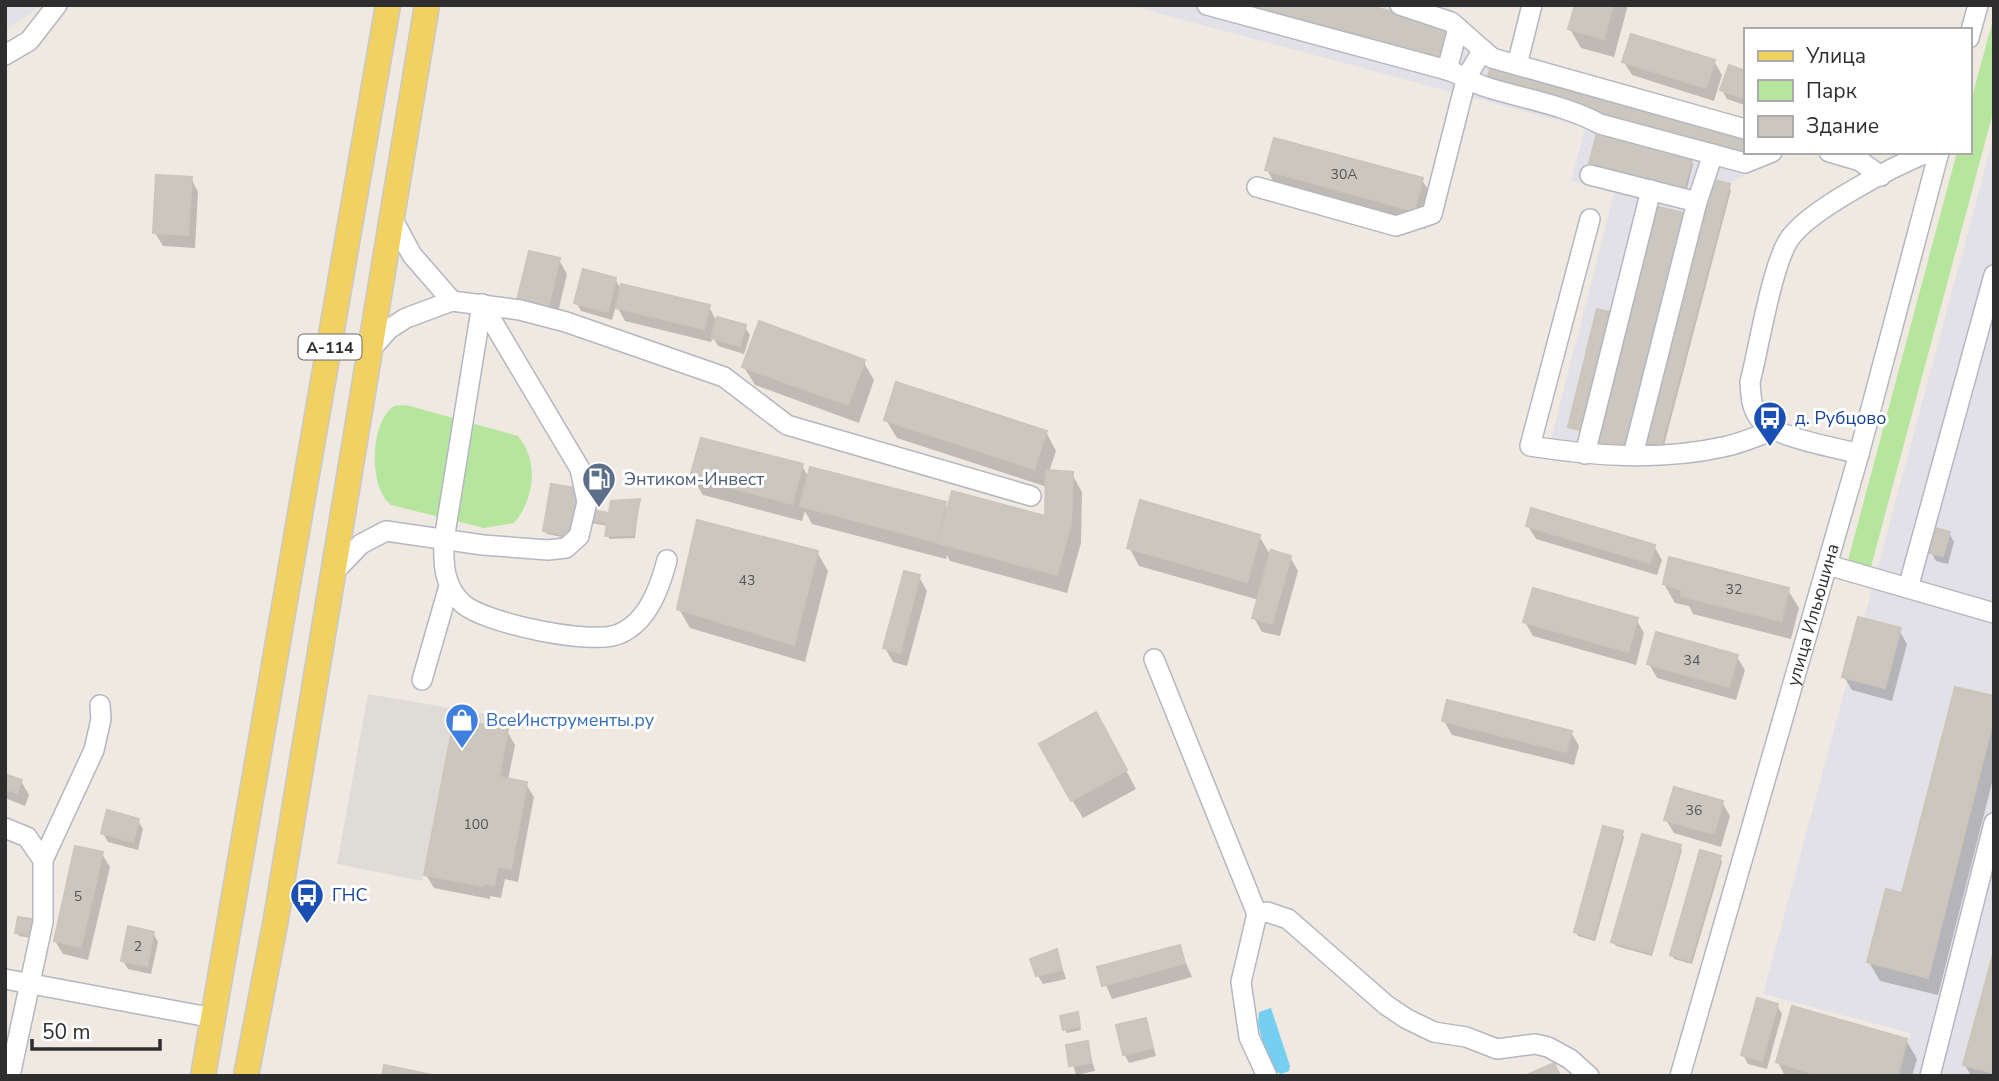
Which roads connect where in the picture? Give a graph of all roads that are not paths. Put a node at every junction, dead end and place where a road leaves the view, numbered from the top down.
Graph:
1 (57, 5) edge
2 (388, 5) edge
3 (428, 5) edge
4 (1207, 5) edge
5 (1400, 5) edge
6 (1532, 5) edge
7 (1978, 5) edge
8 (1458, 28) junction
9 (1971, 31) edge
10 (1483, 50) junction
11 (5, 55) edge
12 (1517, 65) junction
13 (1447, 69) junction
14 (1467, 76) junction
15 (1744, 129) edge
16 (1713, 154) junction
17 (1767, 154) edge
18 (1836, 154) edge
19 (1924, 154) edge
20 (1938, 154) edge
21 (1590, 175) dead end
22 (1881, 176) junction
23 (1256, 187) dead end
24 (1651, 190) junction
25 (1697, 202) junction
26 (392, 218) junction
27 (1590, 219) dead end
28 (1994, 275) edge
29 (452, 301) junction
30 (482, 304) junction
31 (370, 350) junction
32 (1774, 430) junction
33 (1585, 454) junction
34 (1859, 454) junction
35 (1633, 455) junction
36 (1031, 496) dead end
37 (444, 540) junction
38 (667, 560) dead end
39 (1828, 565) junction
40 (334, 572) junction
41 (449, 586) junction
42 (1908, 588) junction
43 (1994, 613) edge
44 (1154, 659) dead end
45 (422, 680) dead end
46 (100, 705) dead end
47 (1994, 823) edge
48 (5, 828) edge
49 (43, 860) junction
50 (1257, 914) junction
51 (5, 979) edge
52 (31, 984) junction
53 (214, 1018) junction
54 (10, 1076) edge
55 (203, 1076) edge
56 (246, 1076) edge
57 (1267, 1076) edge
58 (1589, 1076) edge
59 (1680, 1076) edge
60 (1930, 1076) edge

1 - 11 street
2 - 53 main road, А-114
3 - 26 main road, А-114
4 - 13 street
5 - 8 street
6 - 12 street
7 - 9 street
8 - 10 street
8 - 13 street
10 - 12 street
10 - 14 street
12 - 15 street
13 - 14 street
14 - 16 street
14 - 23 street
16 - 17 street
16 - 25 street
18 - 22 street
19 - 22 street
20 - 34 street, улица Ильюшина
21 - 24 street
22 - 32 street
24 - 25 street
24 - 33 street
25 - 35 street
26 - 29 street
26 - 31 main road, А-114
27 - 33 street
28 - 42 street
29 - 30 street
29 - 31 street
30 - 36 street
30 - 37 street
30 - 37 street
31 - 40 main road, А-114
32 - 34 street
32 - 35 street
33 - 35 street
34 - 39 street, улица Ильюшина
37 - 40 street
37 - 41 street
38 - 41 street
39 - 42 street
39 - 59 street, улица Ильюшина
40 - 56 main road, А-114
41 - 45 street
42 - 43 street
44 - 50 street
46 - 49 street
47 - 60 street
48 - 49 street
49 - 52 street
50 - 57 street
50 - 58 street
51 - 52 street
52 - 53 street
52 - 54 street
53 - 55 main road, А-114

